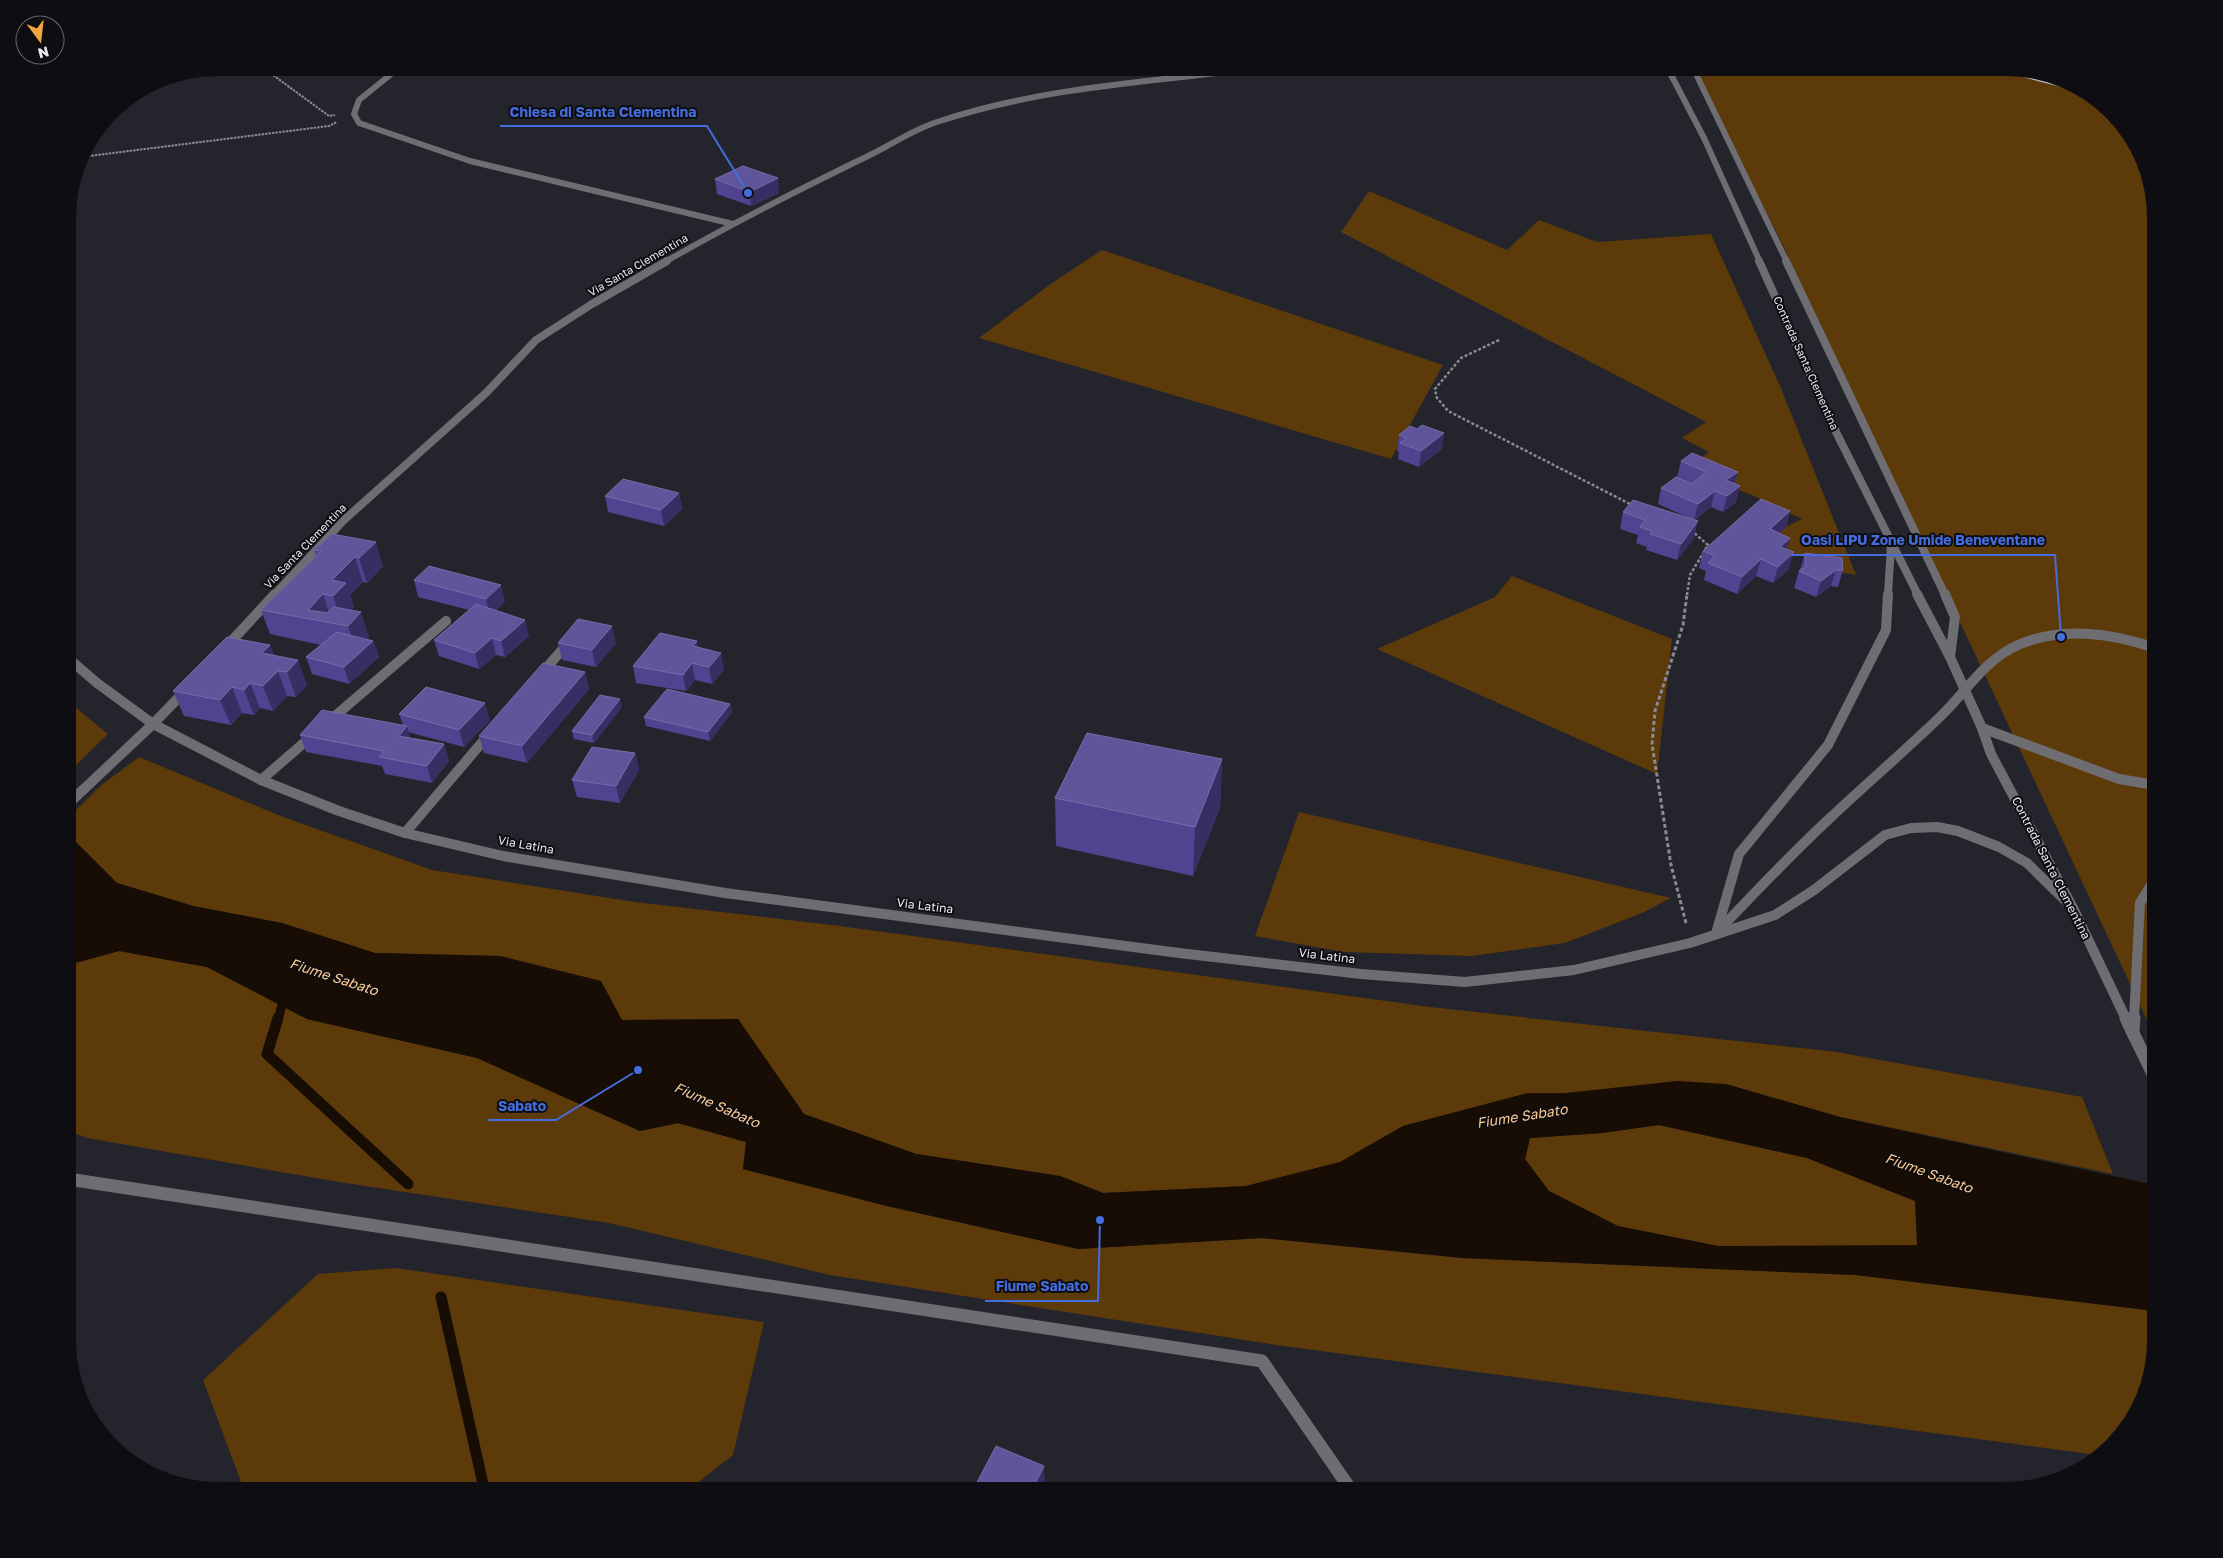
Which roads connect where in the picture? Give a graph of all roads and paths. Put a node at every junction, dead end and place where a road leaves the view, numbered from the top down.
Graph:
1 (1195, 76) edge
2 (1672, 76) edge
3 (1697, 76) edge
4 (275, 77) edge
5 (389, 77) edge
6 (2025, 77) edge
7 (2047, 83) edge
8 (354, 114) junction
9 (91, 156) edge
10 (733, 224) junction
11 (1499, 340) dead end
12 (1640, 508) edge
13 (1690, 529) edge
14 (1891, 544) junction
15 (446, 621) dead end
16 (574, 636) edge
17 (2147, 645) edge
18 (218, 656) edge
19 (1950, 657) junction
20 (77, 666) edge
21 (534, 681) edge
22 (192, 683) edge
23 (153, 724) junction
24 (496, 727) edge
25 (1982, 728) junction
26 (261, 780) junction
27 (2147, 784) edge
28 (77, 795) edge
29 (405, 833) junction
30 (2147, 892) edge
31 (2072, 908) junction
32 (1716, 933) junction
33 (1690, 943) junction
34 (2133, 1033) junction
35 (2147, 1060) edge
36 (77, 1180) edge
37 (1346, 1482) edge

1 - 10 street, Via Santa Clementina
2 - 14 street, Contrada Santa Clementina
3 - 19 street, Contrada Santa Clementina
4 - 8 path
5 - 8 street
6 - 7 highway
8 - 9 path
8 - 10 street
10 - 18 street, Via Santa Clementina
11 - 12 path
13 - 33 path
14 - 19 street, Contrada Santa Clementina
14 - 32 street
15 - 26 street
16 - 21 street
17 - 32 street
19 - 25 street, Contrada Santa Clementina, bridge
20 - 23 street, Via Latina
22 - 23 street
23 - 26 street, Via Latina
23 - 28 street
24 - 29 street
25 - 27 street
25 - 31 street, Contrada Santa Clementina
26 - 29 street, Via Latina
29 - 33 street, Via Latina
30 - 34 street
31 - 32 street, Via Latina
31 - 34 street, Contrada Santa Clementina
32 - 33 street, Via Latina
34 - 35 street, Contrada Santa Clementina
36 - 37 street

